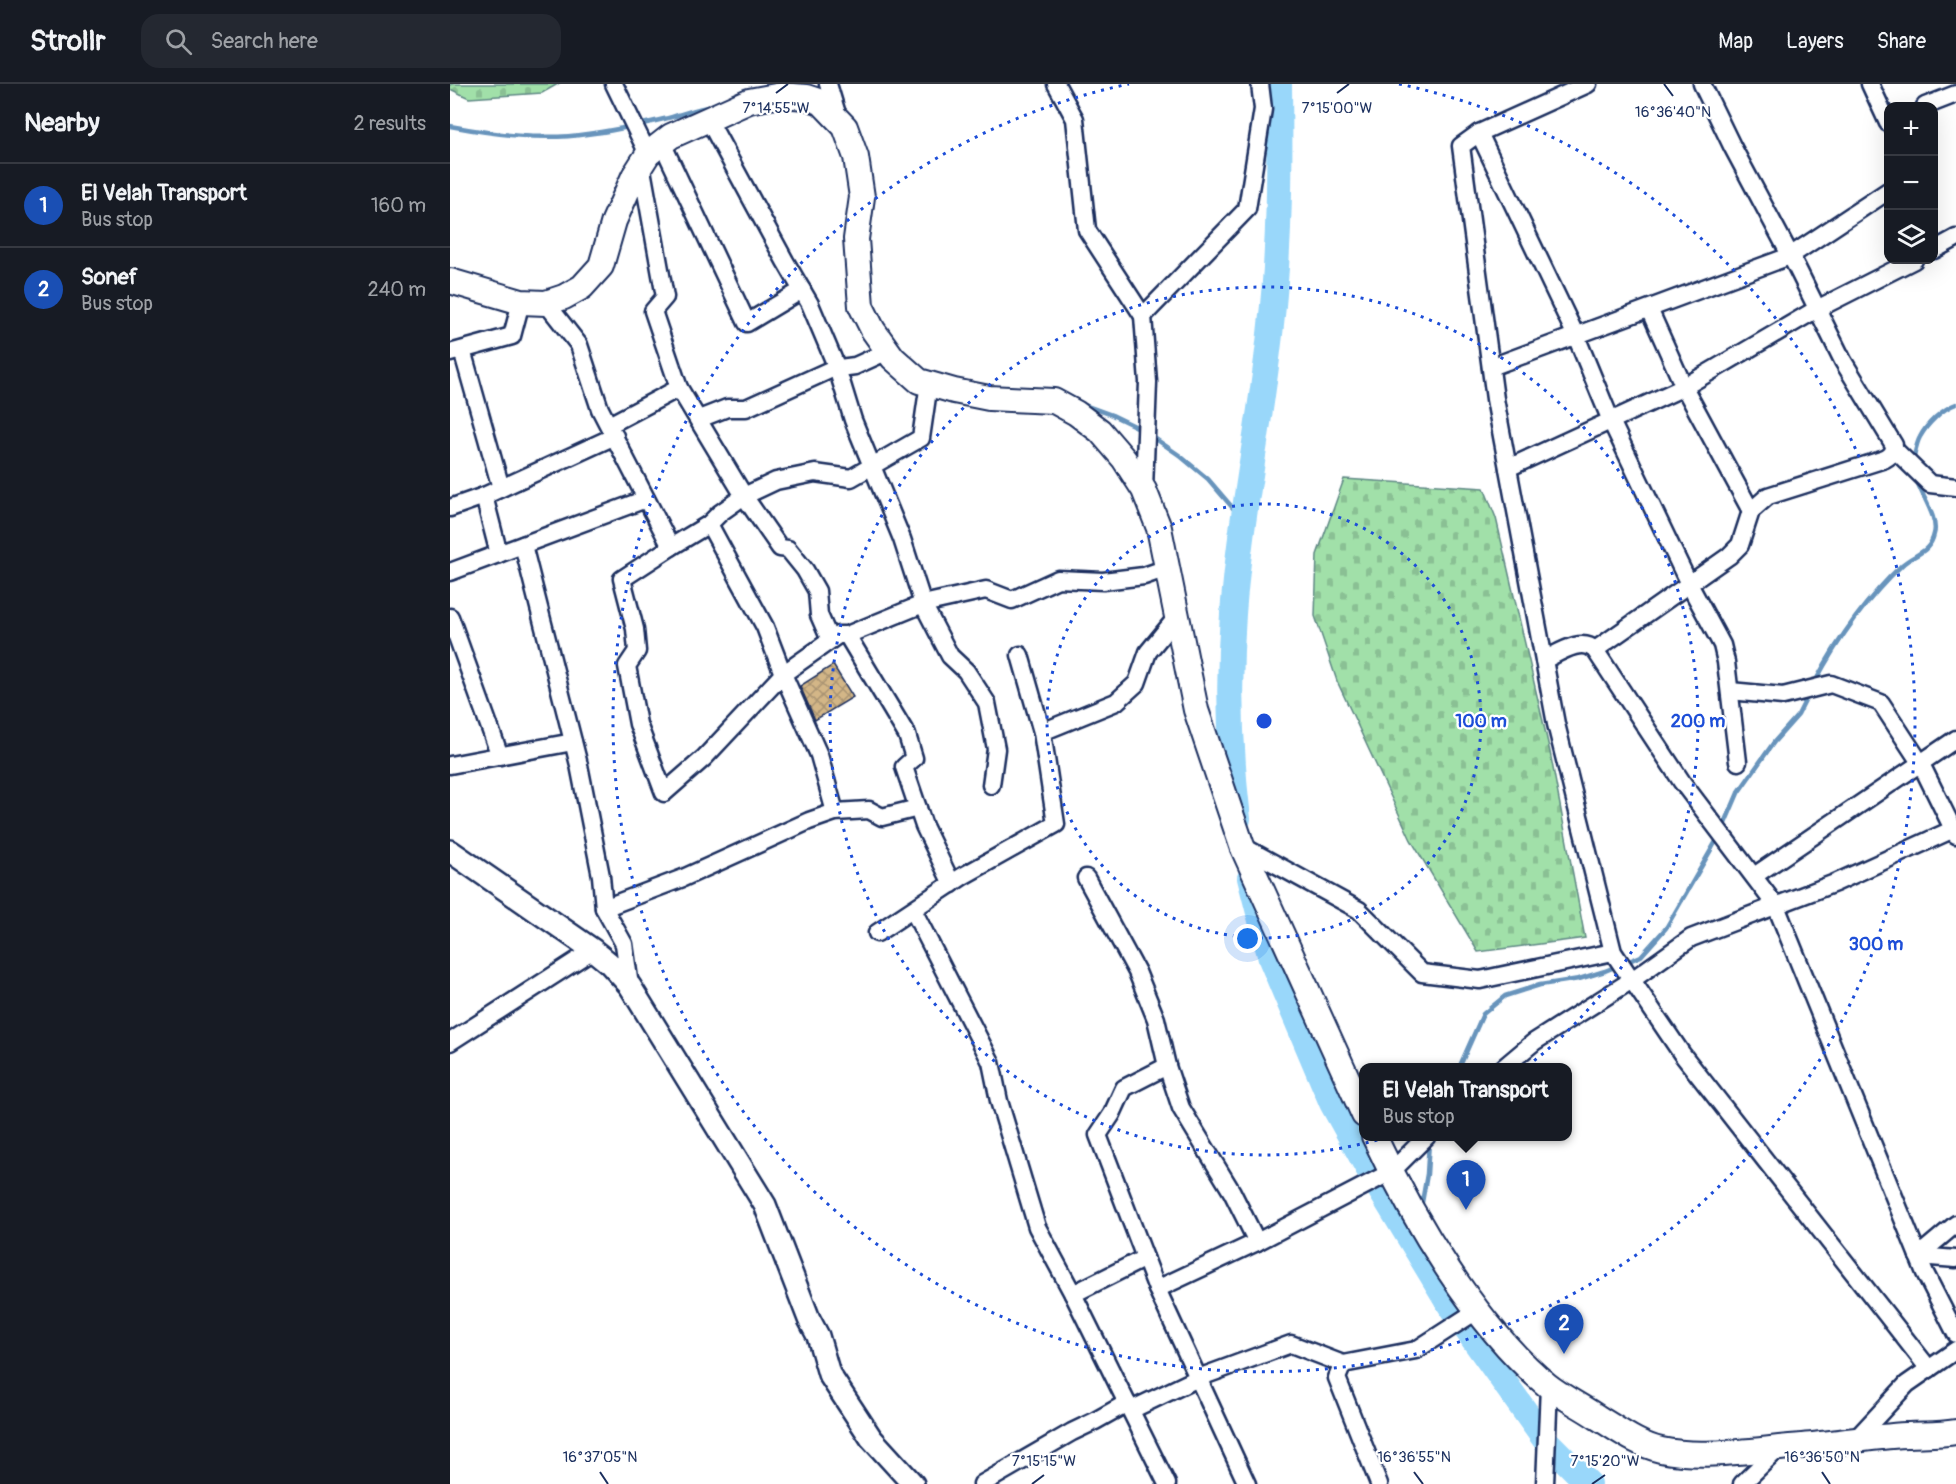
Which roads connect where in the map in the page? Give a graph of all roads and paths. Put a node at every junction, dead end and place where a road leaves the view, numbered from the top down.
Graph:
1 (614, 84) edge
2 (828, 84) edge
3 (1056, 84) edge
4 (1260, 84) edge
5 (1588, 84) edge
6 (1702, 84) edge
7 (1870, 84) edge
8 (747, 93) edge
9 (1952, 95) edge
10 (1935, 102) edge
11 (1884, 113) edge
12 (708, 119) junction
13 (839, 121) junction
14 (1479, 133) junction
15 (651, 153) junction
16 (1884, 194) edge
17 (1956, 238) edge
18 (1938, 248) edge
19 (1790, 256) junction
20 (1906, 264) edge
21 (450, 281) edge
22 (802, 290) junction
23 (521, 302) junction
24 (546, 303) junction
25 (1649, 309) junction
26 (1817, 309) junction
27 (1143, 316) junction
28 (1576, 336) junction
29 (888, 351) junction
30 (456, 352) edge
31 (1491, 367) junction
32 (837, 368) junction
33 (929, 383) junction
34 (1684, 387) junction
35 (678, 388) junction
36 (699, 419) junction
37 (1611, 421) junction
38 (612, 431) junction
39 (1894, 449) junction
40 (872, 466) junction
41 (1508, 468) junction
42 (1956, 487) edge
43 (501, 488) junction
44 (1144, 490) junction
45 (484, 496) junction
46 (744, 496) junction
47 (646, 499) junction
48 (450, 508) edge
49 (1750, 511) junction
50 (709, 524) junction
51 (523, 545) junction
52 (671, 547) junction
53 (499, 554) junction
54 (1167, 568) junction
55 (450, 572) edge
56 (1689, 584) junction
57 (923, 603) junction
58 (450, 616) edge
59 (1176, 618) junction
60 (847, 635) junction
61 (830, 640) junction
62 (1596, 650) junction
63 (1020, 655) dead end
64 (1544, 660) junction
65 (783, 674) junction
66 (1730, 691) junction
67 (1042, 732) junction
68 (1956, 739) edge
69 (573, 742) junction
70 (500, 756) junction
71 (1738, 762) dead end
72 (451, 763) edge
73 (1921, 764) junction
74 (991, 785) dead end
75 (918, 808) junction
76 (835, 812) junction
77 (1955, 831) edge
78 (1242, 846) junction
79 (450, 851) edge
80 (1754, 876) junction
81 (1086, 878) dead end
82 (952, 884) junction
83 (1776, 906) junction
84 (604, 908) junction
85 (913, 910) junction
86 (877, 933) dead end
87 (593, 950) junction
88 (1613, 952) junction
89 (1632, 980) junction
90 (630, 986) junction
91 (450, 1042) edge
92 (1509, 1063) edge
93 (1167, 1066) junction
94 (1359, 1104) edge
95 (1376, 1141) edge
96 (1423, 1141) edge
97 (1391, 1172) junction
98 (1956, 1224) edge
99 (1257, 1242) junction
100 (1918, 1256) junction
101 (1145, 1258) junction
102 (1956, 1259) edge
103 (1157, 1289) junction
104 (1073, 1294) junction
105 (1478, 1310) junction
106 (1956, 1334) edge
107 (1956, 1350) edge
108 (1343, 1364) junction
109 (1929, 1369) junction
110 (1198, 1378) junction
111 (1549, 1386) junction
112 (1129, 1406) junction
113 (1956, 1432) edge
114 (1854, 1441) junction
115 (1779, 1448) junction
116 (913, 1484) edge
117 (982, 1484) edge
118 (1167, 1484) edge
119 (1247, 1484) edge
120 (1379, 1484) edge
121 (1545, 1484) edge
122 (1742, 1484) edge

1 - 15 street
2 - 13 street
3 - 27 street
4 - 27 street
5 - 14 street
6 - 19 street
7 - 11 street
8 - 12 main road
8 - 13 main road
9 - 10 street
12 - 15 main road
12 - 22 street
13 - 29 main road
14 - 28 street
14 - 31 street
15 - 22 street
15 - 24 main road
15 - 35 street
16 - 19 street
17 - 18 street
19 - 25 street
19 - 26 street
20 - 26 street
21 - 23 main road
22 - 32 street
23 - 24 main road
23 - 30 street
24 - 38 street
25 - 28 street
25 - 34 street
26 - 34 street
26 - 39 street
27 - 44 street
28 - 31 street
28 - 37 street
29 - 32 street
29 - 33 main road
30 - 43 street
31 - 41 street
32 - 36 street
32 - 40 street
33 - 40 street
33 - 44 main road
34 - 37 street
34 - 49 street
35 - 36 street
35 - 38 street
36 - 46 street
37 - 41 street
37 - 56 street
38 - 43 street
38 - 47 street
39 - 42 street
39 - 49 street
40 - 46 street
40 - 57 street
41 - 64 street
43 - 45 street
44 - 54 main road
45 - 48 street
45 - 53 street
46 - 50 street
46 - 61 street
47 - 51 street
47 - 52 street
49 - 56 street
50 - 52 street
50 - 65 street
51 - 53 street
51 - 69 street
52 - 65 street
53 - 55 street
54 - 57 street
54 - 59 main road
56 - 62 street
56 - 66 street
57 - 60 street
57 - 74 street
58 - 70 street
59 - 67 street
59 - 78 main road
60 - 61 street
60 - 75 street
61 - 65 street
62 - 64 street
62 - 80 street
63 - 67 street
64 - 88 street
65 - 76 street
66 - 71 street
66 - 73 street
67 - 82 street
68 - 73 street
69 - 70 street
69 - 84 street
70 - 72 street
73 - 77 street
73 - 80 street
75 - 76 street
75 - 82 street
76 - 84 street
77 - 83 street
78 - 88 street
78 - 94 main road
79 - 87 street
80 - 83 street
81 - 93 street
82 - 85 street
83 - 89 street
83 - 100 street
84 - 90 street
85 - 86 street
85 - 104 street
87 - 90 street
87 - 91 street
88 - 89 street
89 - 92 street
89 - 109 street
90 - 116 street
93 - 99 street
93 - 101 street
95 - 97 main road
96 - 97 street
97 - 99 street
97 - 105 main road
98 - 100 street
99 - 103 street
100 - 102 street
100 - 106 street
101 - 103 street
101 - 104 street
103 - 110 street
104 - 112 street
105 - 108 street
105 - 111 main road
107 - 109 street
108 - 110 street
108 - 120 street
109 - 114 street
110 - 112 street
110 - 119 street
111 - 115 main road
111 - 121 street
112 - 117 street
112 - 118 street
113 - 114 main road
114 - 115 main road
115 - 122 street

